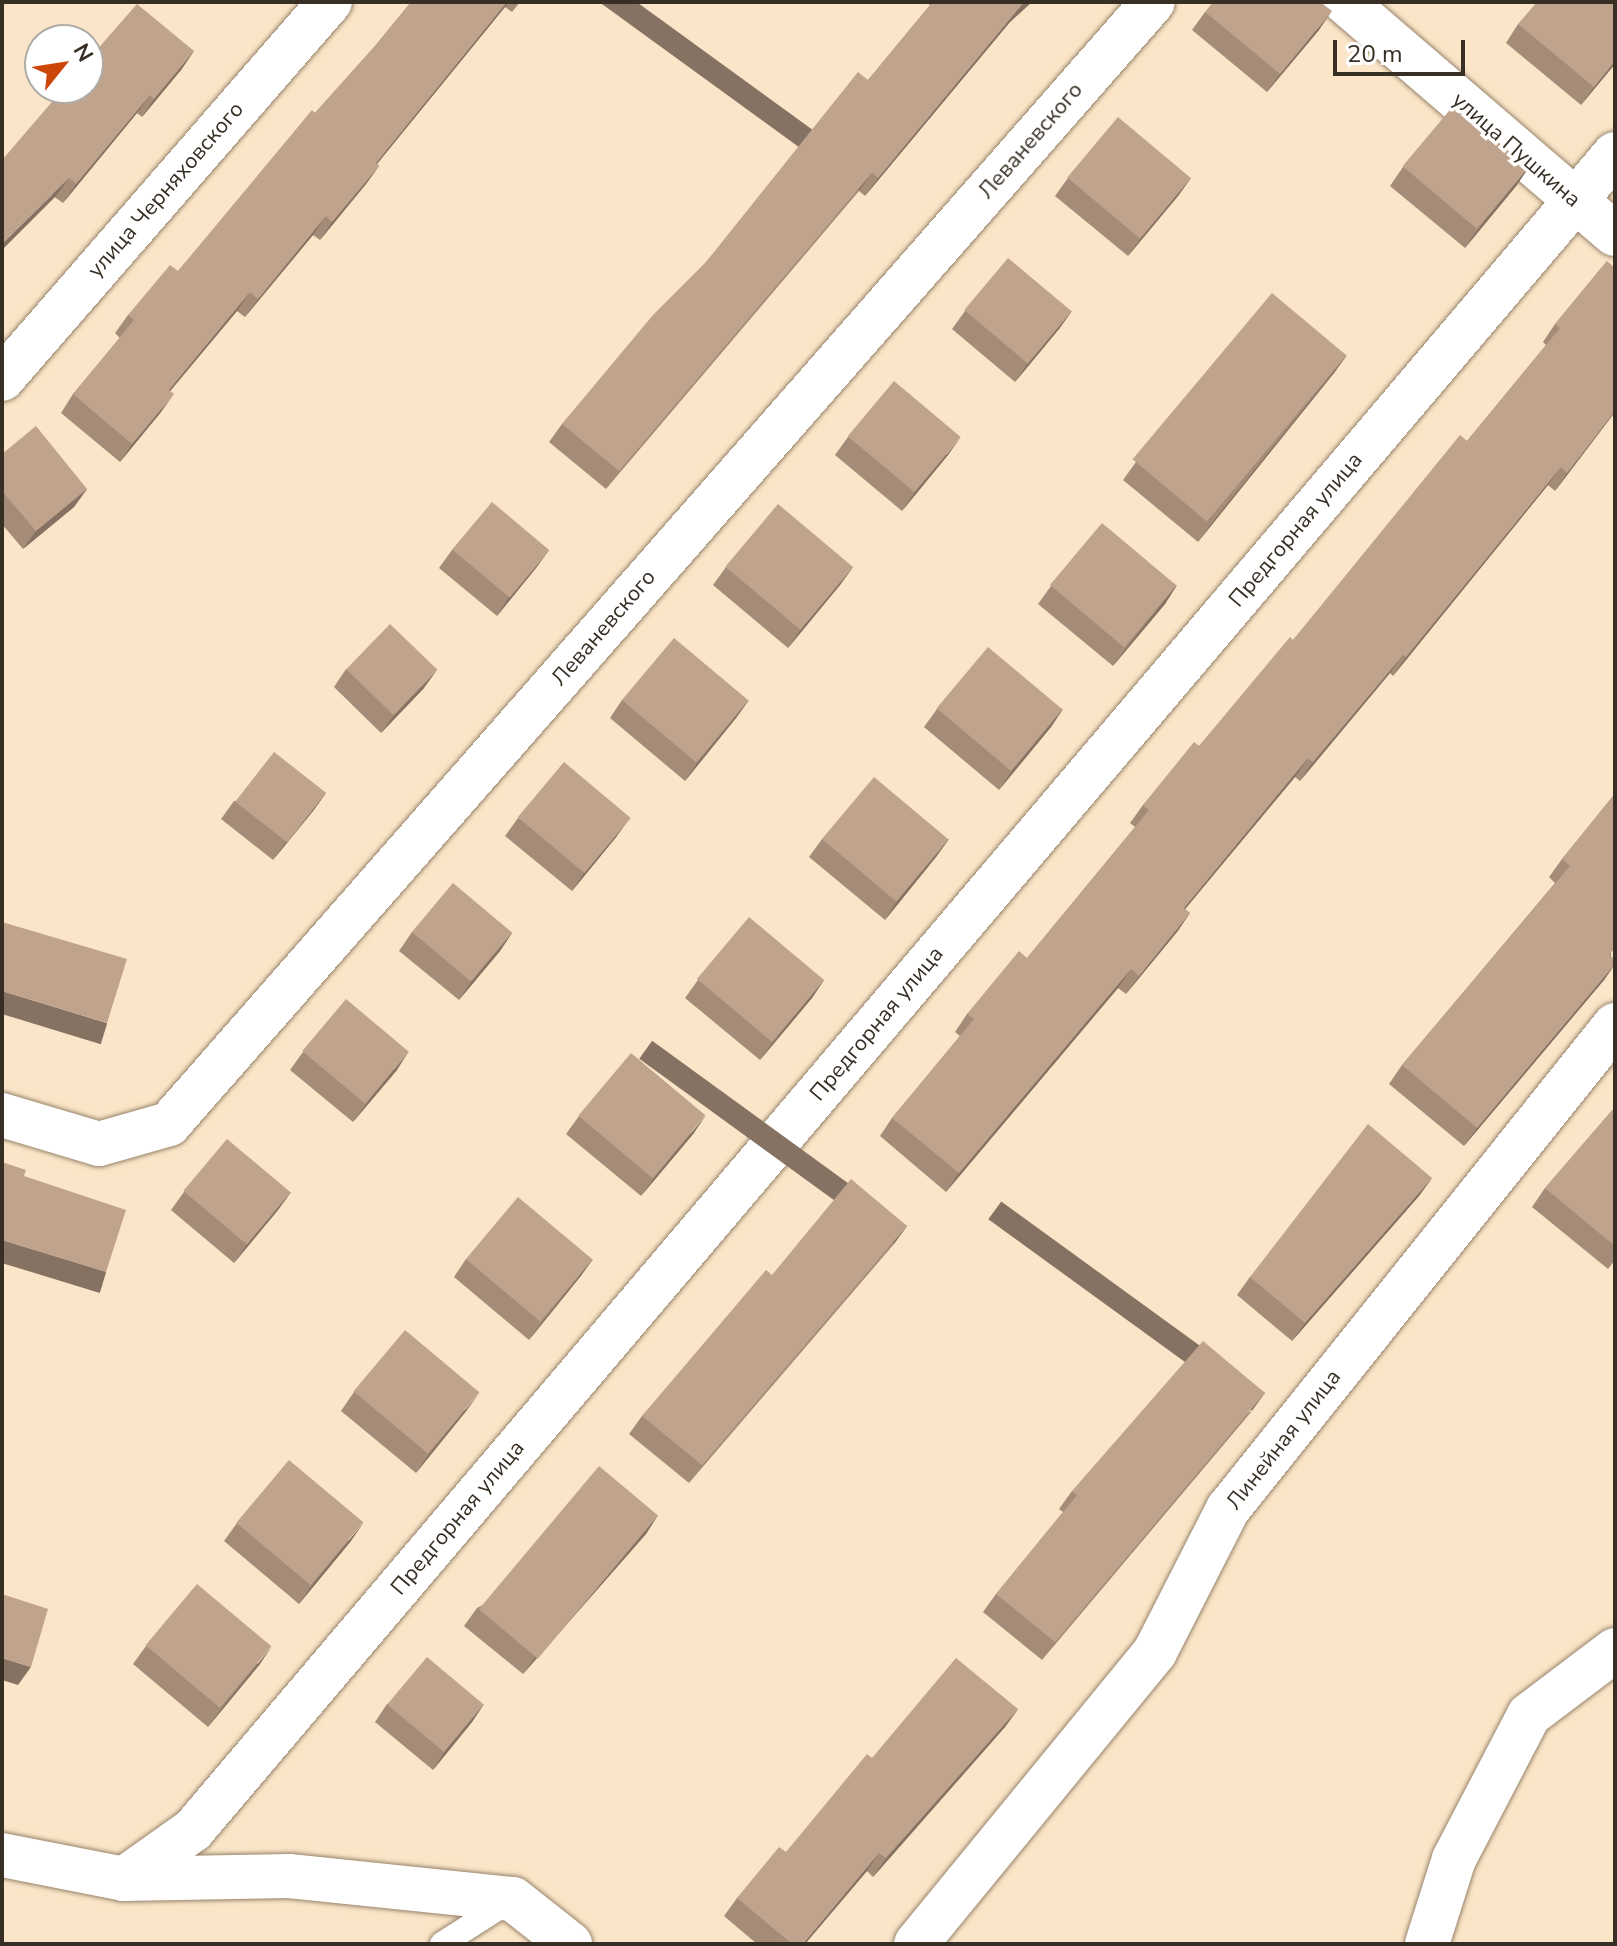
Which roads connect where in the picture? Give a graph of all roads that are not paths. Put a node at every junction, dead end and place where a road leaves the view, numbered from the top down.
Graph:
1 (330, 2) edge
2 (1153, 2) edge
3 (1345, 2) edge
4 (1615, 154) edge
5 (1575, 201) junction
6 (1615, 234) edge
7 (2, 379) edge
8 (1615, 1025) edge
9 (2, 1115) edge
10 (1615, 1650) edge
11 (2, 1855) edge
12 (124, 1879) junction
13 (513, 1899) junction
14 (442, 1944) edge
15 (570, 1944) edge
16 (916, 1944) edge
17 (1427, 1944) edge

1 - 7 street, улица Черняховского
2 - 9 street, Леваневского
3 - 5 street, улица Пушкина
4 - 5 street, Предгорная улица
5 - 6 street, улица Пушкина
5 - 12 street, Предгорная улица
8 - 16 street, Линейная улица
10 - 17 street
11 - 12 street
12 - 13 street
13 - 14 lane
13 - 15 street

